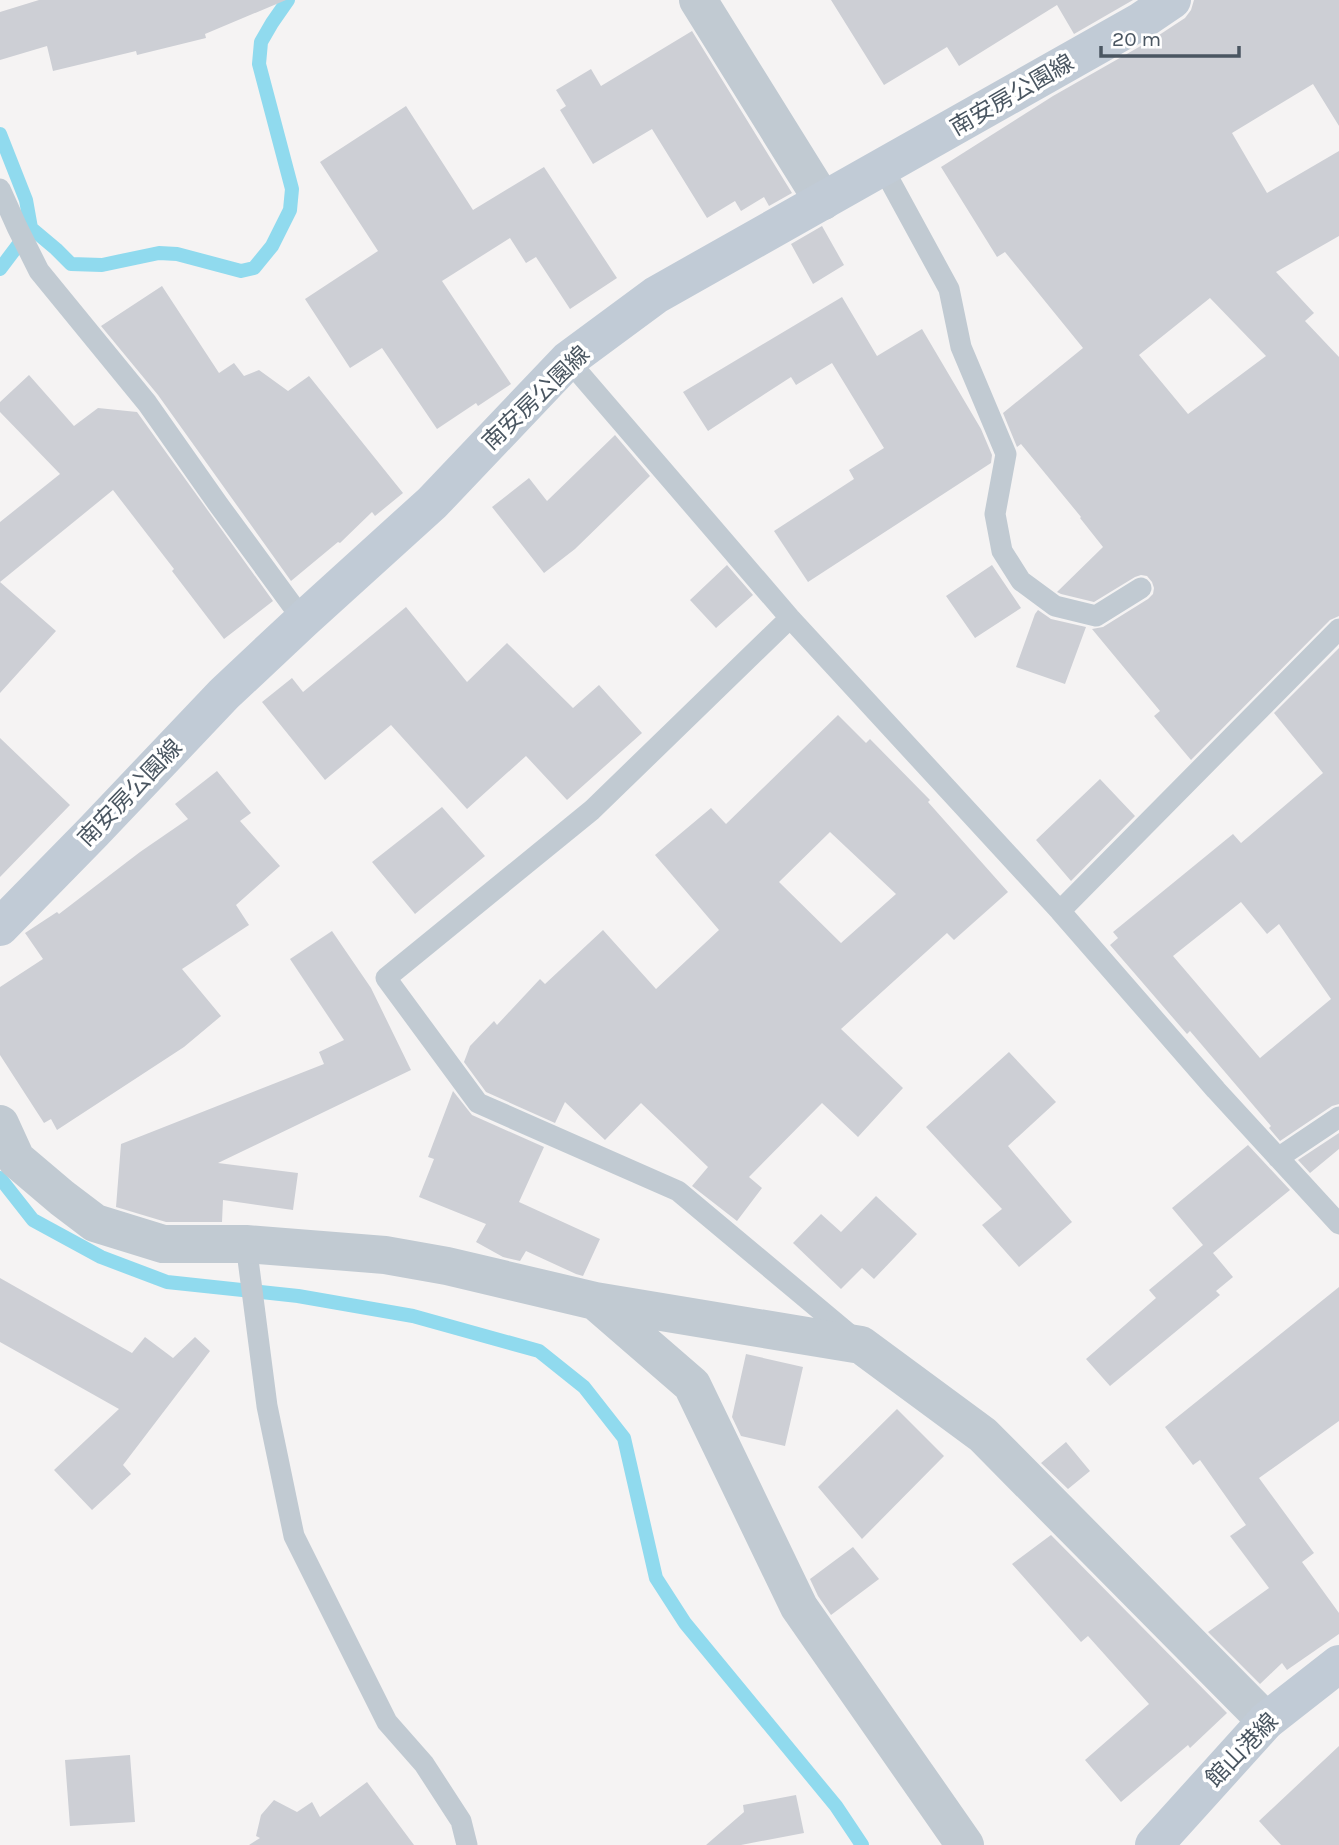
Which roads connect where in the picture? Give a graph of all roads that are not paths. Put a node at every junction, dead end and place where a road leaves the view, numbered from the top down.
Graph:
1 (698, 0) edge
2 (1172, 0) edge
3 (883, 168) junction
4 (0, 189) edge
5 (823, 201) junction
6 (568, 360) junction
7 (1141, 588) dead end
8 (790, 618) junction
9 (303, 620) junction
10 (1339, 629) edge
11 (1060, 911) junction
12 (0, 927) edge
13 (1339, 1117) edge
14 (0, 1124) edge
15 (1278, 1158) junction
16 (1339, 1224) edge
17 (248, 1257) junction
18 (596, 1301) junction
19 (861, 1345) junction
20 (1339, 1664) edge
21 (1266, 1721) junction
22 (467, 1845) edge
23 (965, 1845) edge
24 (1154, 1845) edge

1 - 5 street
2 - 3 main road, 南安房公園線
3 - 5 main road, 南安房公園線
3 - 7 lane
4 - 9 lane
5 - 6 main road, 南安房公園線
6 - 8 lane
6 - 9 main road, 南安房公園線
8 - 11 lane
8 - 19 lane
9 - 12 main road, 南安房公園線
10 - 11 lane
11 - 15 lane
13 - 15 lane
14 - 17 street
15 - 16 lane
17 - 18 street
17 - 22 lane
18 - 19 street
18 - 23 street
19 - 21 street
20 - 21 main road, 館山港線
21 - 24 main road, 館山港線

